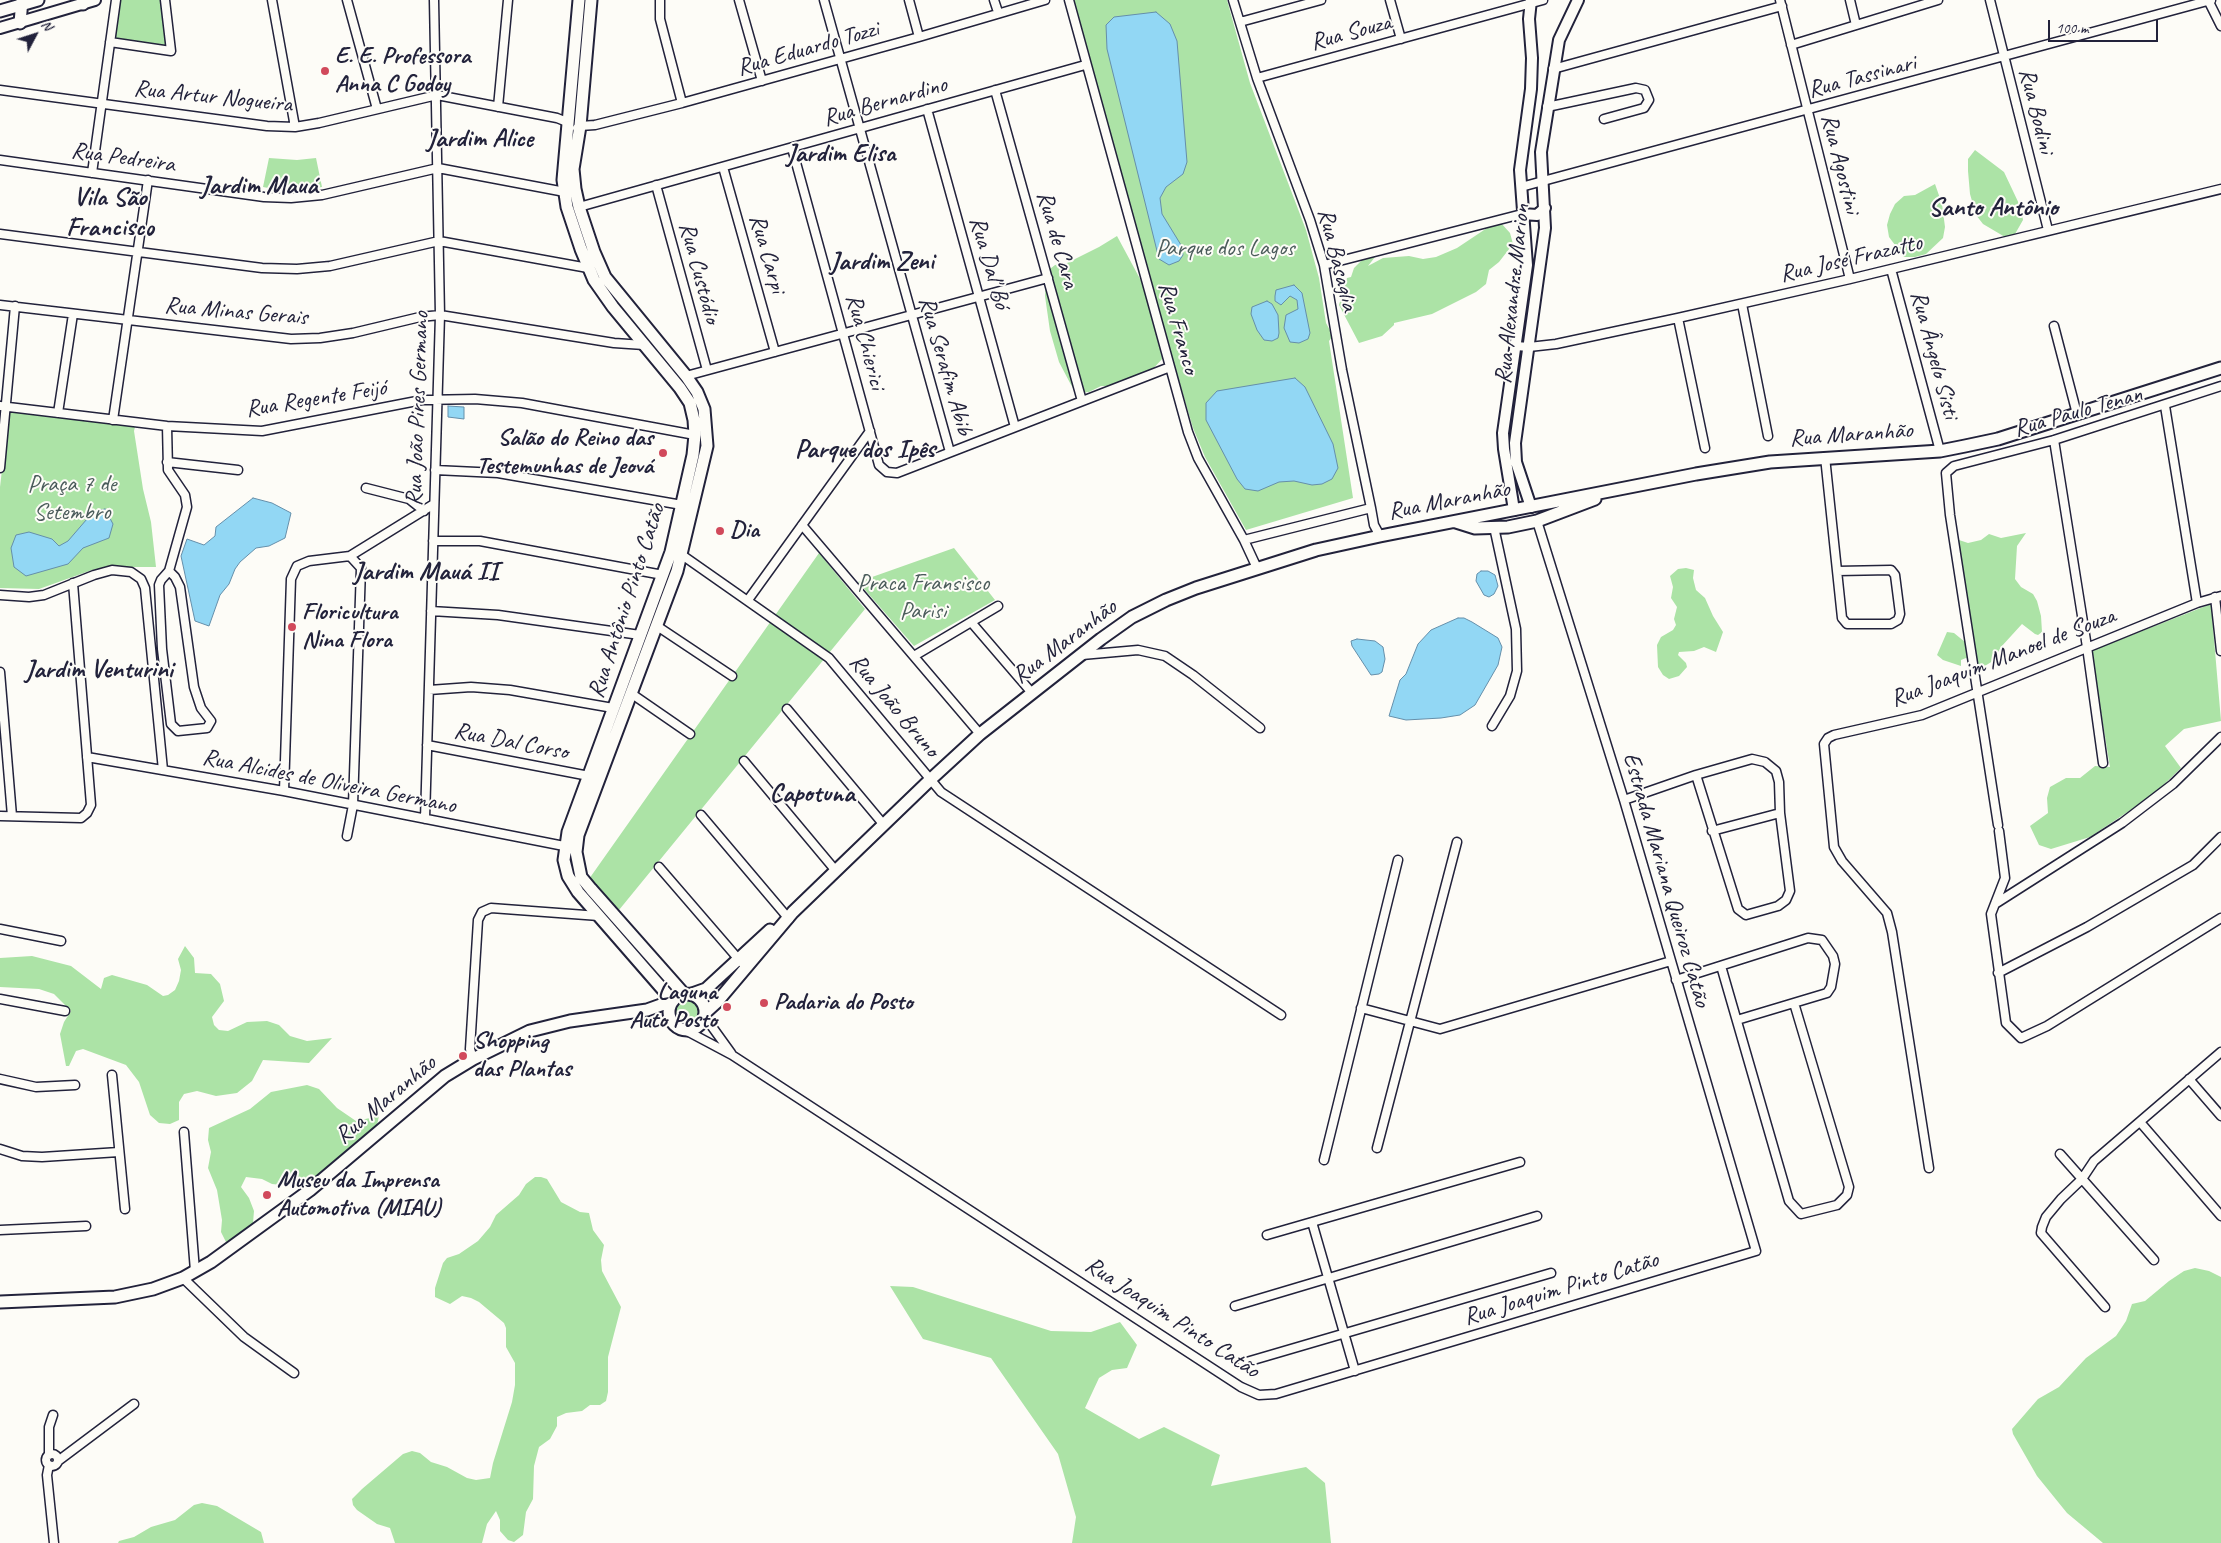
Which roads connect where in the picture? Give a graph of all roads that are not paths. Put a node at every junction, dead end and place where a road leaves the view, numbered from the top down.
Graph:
1 (38, 0) edge
2 (116, 0) edge
3 (166, 0) edge
4 (272, 0) edge
5 (348, 0) edge
6 (434, 0) edge
7 (508, 0) edge
8 (579, 0) edge
9 (590, 0) edge
10 (660, 0) edge
11 (739, 0) edge
12 (824, 0) edge
13 (909, 0) edge
14 (994, 0) edge
15 (1045, 0) edge
16 (1069, 0) edge
17 (1233, 0) edge
18 (1321, 0) edge
19 (1390, 0) edge
20 (1543, 0) edge
21 (1578, 0) edge
22 (1850, 0) edge
23 (1938, 0) edge
24 (1990, 0) edge
25 (2209, 0) edge
26 (87, 1) edge
27 (21, 2) edge
28 (1530, 2) edge
29 (1781, 3) edge
30 (1921, 3) edge
31 (0, 11) edge
32 (998, 12) junction
33 (20, 22) junction
34 (1240, 22) junction
35 (1856, 25) junction
36 (2221, 26) edge
37 (0, 28) edge
38 (919, 38) junction
39 (1401, 39) junction
40 (110, 42) junction
41 (1792, 45) junction
42 (2003, 58) junction
43 (841, 59) junction
44 (1085, 65) junction
45 (1553, 69) junction
46 (1257, 78) junction
47 (762, 81) junction
48 (0, 90) edge
49 (996, 90) junction
50 (437, 95) junction
51 (682, 103) junction
52 (102, 104) junction
53 (498, 107) junction
54 (1547, 107) junction
55 (927, 109) junction
56 (377, 110) junction
57 (1808, 111) junction
58 (1604, 119) dead end
59 (567, 122) junction
60 (580, 126) junction
61 (295, 127) junction
62 (860, 128) junction
63 (792, 148) junction
64 (0, 160) edge
65 (724, 166) junction
66 (438, 168) junction
67 (92, 173) junction
68 (148, 180) junction
69 (1543, 182) junction
70 (656, 185) junction
71 (1521, 187) junction
72 (2221, 189) edge
73 (565, 192) junction
74 (579, 206) junction
75 (1545, 208) junction
76 (1522, 214) junction
77 (2048, 230) junction
78 (0, 234) edge
79 (439, 240) junction
80 (138, 251) junction
81 (1324, 265) junction
82 (588, 268) junction
83 (1891, 269) junction
84 (1048, 278) junction
85 (1850, 279) junction
86 (979, 296) junction
87 (1742, 304) junction
88 (0, 305) edge
89 (15, 306) junction
90 (73, 314) junction
91 (911, 314) junction
92 (440, 315) junction
93 (1678, 318) junction
94 (128, 320) junction
95 (2054, 326) dead end
96 (843, 332) junction
97 (656, 340) junction
98 (644, 345) junction
99 (1516, 346) junction
100 (1529, 347) junction
101 (775, 352) junction
102 (1170, 367) junction
103 (2221, 368) edge
104 (706, 370) junction
105 (686, 376) junction
106 (2221, 386) edge
107 (438, 398) junction
108 (1082, 401) junction
109 (3, 406) edge
110 (2164, 406) junction
111 (58, 413) junction
112 (2077, 414) junction
113 (113, 420) junction
114 (167, 426) junction
115 (1016, 427) junction
116 (870, 431) junction
117 (695, 435) junction
118 (1768, 436) dead end
119 (2054, 440) junction
120 (1705, 448) dead end
121 (1940, 451) junction
122 (950, 452) junction
123 (1825, 457) junction
124 (167, 462) junction
125 (0, 468) edge
126 (238, 470) dead end
127 (436, 470) junction
128 (366, 488) dead end
129 (1617, 490) junction
130 (434, 504) junction
131 (682, 505) junction
132 (1531, 507) junction
133 (1371, 508) junction
134 (424, 510) junction
135 (1514, 510) junction
136 (1455, 521) junction
137 (1537, 522) junction
138 (802, 525) junction
139 (1520, 525) junction
140 (688, 526) junction
141 (1494, 527) junction
142 (1380, 536) junction
143 (1244, 540) junction
144 (433, 541) junction
145 (682, 555) junction
146 (350, 556) junction
147 (1257, 568) junction
148 (1837, 571) junction
149 (169, 572) junction
150 (663, 575) junction
151 (73, 583) junction
152 (0, 595) edge
153 (2218, 597) edge
154 (748, 600) junction
155 (2197, 603) junction
156 (998, 606) dead end
157 (431, 611) junction
158 (972, 622) junction
159 (656, 626) junction
160 (640, 635) junction
161 (651, 640) junction
162 (2087, 647) junction
163 (2221, 651) edge
164 (1080, 655) junction
165 (914, 656) junction
166 (0, 672) edge
167 (732, 676) dead end
168 (429, 690) junction
169 (1978, 692) junction
170 (1032, 693) junction
171 (632, 694) junction
172 (613, 708) junction
173 (787, 709) dead end
174 (1492, 726) dead end
175 (1260, 728) dead end
176 (690, 734) dead end
177 (980, 734) junction
178 (2221, 737) edge
179 (427, 745) junction
180 (87, 757) junction
181 (744, 761) dead end
182 (2103, 763) dead end
183 (163, 770) junction
184 (1696, 774) junction
185 (589, 776) junction
186 (931, 778) junction
187 (596, 790) junction
188 (284, 791) junction
189 (1624, 800) junction
190 (353, 806) junction
191 (1780, 813) junction
192 (702, 815) dead end
193 (0, 816) edge
194 (12, 816) junction
195 (425, 819) junction
196 (884, 825) junction
197 (1712, 831) junction
198 (347, 836) dead end
199 (2221, 837) edge
200 (1456, 842) dead end
201 (564, 846) junction
202 (1398, 860) dead end
203 (659, 867) dead end
204 (836, 871) junction
205 (1994, 904) junction
206 (790, 915) junction
207 (599, 916) junction
208 (2221, 918) edge
209 (0, 929) edge
210 (61, 941) dead end
211 (1671, 961) junction
212 (742, 963) junction
213 (1721, 966) junction
214 (1998, 973) junction
215 (1676, 980) junction
216 (687, 994) junction
217 (0, 999) edge
218 (672, 1001) junction
219 (1794, 1003) junction
220 (1361, 1008) junction
221 (647, 1010) junction
222 (65, 1011) dead end
223 (706, 1015) junction
224 (1281, 1015) dead end
225 (1737, 1020) junction
226 (1410, 1021) junction
227 (672, 1022) junction
228 (685, 1030) junction
229 (2221, 1052) edge
230 (732, 1055) junction
231 (473, 1059) junction
232 (112, 1075) dead end
233 (2189, 1078) junction
234 (0, 1079) edge
235 (75, 1086) dead end
236 (2221, 1116) edge
237 (2140, 1122) junction
238 (184, 1132) dead end
239 (1377, 1148) dead end
240 (0, 1149) edge
241 (119, 1152) junction
242 (2060, 1154) dead end
243 (1324, 1160) dead end
244 (1520, 1162) dead end
245 (1929, 1168) dead end
246 (2082, 1179) junction
247 (124, 1209) dead end
248 (1537, 1216) dead end
249 (2221, 1216) edge
250 (1312, 1222) junction
251 (86, 1226) dead end
252 (0, 1230) edge
253 (1267, 1236) dead end
254 (1756, 1251) joint
255 (2154, 1260) dead end
256 (195, 1271) junction
257 (1552, 1273) dead end
258 (183, 1278) junction
259 (1328, 1278) junction
260 (0, 1302) edge
261 (1235, 1306) dead end
262 (2105, 1307) dead end
263 (1344, 1333) junction
264 (1243, 1363) dead end
265 (1355, 1371) junction
266 (294, 1373) dead end
267 (134, 1404) dead end
268 (53, 1415) dead end
269 (49, 1455) junction
270 (58, 1461) junction
271 (49, 1465) junction
272 (54, 1543) edge

1 - 27 main road
2 - 40 street
3 - 40 street
4 - 61 street
5 - 56 street
6 - 50 street, Rua João Pires Germano
7 - 53 street
8 - 59 main road, Rua Antônio Pinto Catão
9 - 60 main road, Rua Antônio Pinto Catão
10 - 51 street
11 - 47 street
12 - 43 street, Rua Serafim Abib
13 - 38 street
14 - 32 street
15 - 32 street, Rua Eduardo Tozzi
16 - 44 street, Rua Franco
17 - 34 street, Rua Basaglia
18 - 34 street
19 - 39 street
20 - 28 street, Rua Souza
21 - 45 street, Rua Alexandre Marion
22 - 35 street
23 - 30 street
24 - 42 street, Rua Bodini
25 - 36 street
25 - 42 street, Rua Tassinari
26 - 33 street
27 - 31 main road
27 - 33 main road
28 - 39 street, Rua Souza
28 - 71 street, Rua Alexandre Marion
29 - 41 street, Rua Agostini
29 - 45 street
30 - 35 street
32 - 38 street, Rua Eduardo Tozzi
33 - 37 street
34 - 46 street, Rua Basaglia
35 - 41 street
38 - 43 street, Rua Eduardo Tozzi
39 - 46 street, Rua Souza
40 - 52 street
41 - 57 street, Rua Agostini
42 - 57 street, Rua Tassinari
42 - 77 street, Rua Bodini
43 - 47 street, Rua Eduardo Tozzi
43 - 62 street, Rua Serafim Abib
44 - 49 street, Rua Bernardino
44 - 102 street, Rua Franco
45 - 54 street, Rua Alexandre Marion
46 - 81 street, Rua Basaglia
47 - 51 street, Rua Eduardo Tozzi
48 - 52 street, Rua Artur Nogueira
49 - 55 street, Rua Bernardino
49 - 84 street, Rua de Cara
50 - 53 street, Rua Artur Nogueira
50 - 56 street, Rua Artur Nogueira
50 - 66 street, Rua João Pires Germano
51 - 60 street, Rua Eduardo Tozzi
52 - 61 street, Rua Artur Nogueira
52 - 67 street
53 - 59 street, Rua Artur Nogueira
54 - 58 street
54 - 69 street, Rua Alexandre Marion
55 - 62 street, Rua Bernardino
55 - 86 street, Rua Dal' Bó
56 - 61 street, Rua Artur Nogueira
57 - 69 street, Rua Tassinari
57 - 85 street, Rua Agostini
59 - 60 street, Rua Artur Nogueira
59 - 73 main road, Rua Antônio Pinto Catão
60 - 74 main road, Rua Antônio Pinto Catão
62 - 63 street, Rua Bernardino
62 - 91 street, Rua Serafim Abib
63 - 65 street, Rua Bernardino
63 - 96 street, Rua Chierici
64 - 67 street, Rua Pedreira
65 - 70 street, Rua Bernardino
65 - 101 street, Rua Carpi
66 - 68 street, Rua Pedreira
66 - 73 street, Rua Pedreira
66 - 79 street, Rua João Pires Germano
67 - 68 street, Rua Pedreira
68 - 80 street
69 - 71 street, Rua Tassinari
69 - 75 street, Rua Alexandre Marion
70 - 74 street, Rua Bernardino
70 - 104 street, Rua Custódio
71 - 76 street, Rua Alexandre Marion
72 - 77 street, Rua José Frazatto
73 - 82 main road, Rua Antônio Pinto Catão
74 - 97 main road, Rua Antônio Pinto Catão
75 - 76 street
75 - 100 street, Rua Alexandre Marion
76 - 81 street
76 - 99 street, Rua Alexandre Marion
77 - 83 street, Rua José Frazatto
78 - 80 street
79 - 80 street
79 - 82 street
79 - 92 street, Rua João Pires Germano
80 - 94 street
81 - 133 street, Rua Basaglia
82 - 98 main road, Rua Antônio Pinto Catão
83 - 85 street, Rua José Frazatto
83 - 121 street, Rua Ângelo Sisti
84 - 86 street
84 - 108 street, Rua de Cara
85 - 87 street, Rua José Frazatto
86 - 91 street
86 - 115 street, Rua Dal' Bó
87 - 93 street, Rua José Frazatto
87 - 118 street
88 - 89 street, Rua Minas Gerais
89 - 90 street, Rua Minas Gerais
89 - 109 street
90 - 94 street, Rua Minas Gerais
90 - 111 street
91 - 96 street
91 - 122 street, Rua Serafim Abib
92 - 94 street, Rua Minas Gerais
92 - 98 street, Rua Minas Gerais
92 - 107 street, Rua João Pires Germano
93 - 100 street, Rua José Frazatto
93 - 120 street
94 - 113 street
95 - 112 street
96 - 101 street
96 - 116 street, Rua Chierici
97 - 98 main road
97 - 105 main road, Rua Antônio Pinto Catão
98 - 117 main road, Rua Antônio Pinto Catão
99 - 100 street, Rua José Frazatto
99 - 135 street, Rua Alexandre Marion
100 - 132 street, Rua Alexandre Marion
101 - 104 street
102 - 108 street, Rua Chierici
102 - 143 street, Rua Franco
103 - 112 main road, Rua Maranhão
104 - 105 street
105 - 140 main road, Rua Antônio Pinto Catão
106 - 110 street, Rua Paulo Tenan
107 - 114 street, Rua Regente Feijó
107 - 117 street, Rua Regente Feijó
107 - 127 street, Rua João Pires Germano
108 - 115 street, Rua Chierici
109 - 111 street, Rua Regente Feijó
109 - 125 street
110 - 119 street, Rua Paulo Tenan
110 - 155 street
111 - 113 street, Rua Regente Feijó
112 - 121 main road, Rua Maranhão
113 - 114 street, Rua Regente Feijó
114 - 124 street
115 - 122 street, Rua Chierici
116 - 122 street, Rua Chierici
116 - 138 street
117 - 131 main road, Rua Antônio Pinto Catão
119 - 162 street
119 - 169 street, Rua Paulo Tenan
121 - 123 main road, Rua Maranhão
123 - 129 main road, Rua Maranhão
123 - 148 street
124 - 126 street
124 - 149 street
127 - 130 street, Rua João Pires Germano
127 - 131 street
128 - 134 street
129 - 132 main road, Rua Maranhão
129 - 137 main road
130 - 134 street
130 - 144 street, Rua João Pires Germano
131 - 140 main road
131 - 150 main road, Rua Antônio Pinto Catão
132 - 135 main road, Rua Maranhão
132 - 137 main road
133 - 142 street, Rua Basaglia
133 - 143 street
134 - 146 street
135 - 136 main road, Rua Maranhão
135 - 139 main road
136 - 141 main road
136 - 142 main road, Rua Maranhão
137 - 139 main road
137 - 189 street, Estrada Mariana Queiroz Catão
138 - 154 street
138 - 165 street
139 - 141 main road
140 - 145 main road, Rua Antônio Pinto Catão
141 - 174 street
142 - 147 main road, Rua Maranhão
143 - 147 street, Rua Franco
144 - 150 street
144 - 157 street, Rua João Pires Germano
145 - 154 street, Rua João Bruno
145 - 159 main road, Rua Antônio Pinto Catão
146 - 188 street
146 - 190 street
147 - 164 main road, Rua Maranhão
148 - 148 street
149 - 149 street
150 - 160 main road, Rua Antônio Pinto Catão
151 - 152 street
151 - 180 street
151 - 183 street
153 - 155 street, Rua Joaquim Manoel de Souza
153 - 163 street
154 - 186 street, Rua João Bruno
155 - 162 street, Rua Joaquim Manoel de Souza
156 - 158 street
157 - 160 street
157 - 168 street, Rua João Pires Germano
158 - 165 street
158 - 170 street
159 - 161 main road, Rua Antônio Pinto Catão
159 - 167 street
160 - 161 main road
160 - 172 main road, Rua Antônio Pinto Catão
161 - 171 main road, Rua Antônio Pinto Catão
162 - 169 street, Rua Joaquim Manoel de Souza
162 - 182 street
164 - 170 main road, Rua Maranhão
164 - 175 street
165 - 177 street
166 - 194 street
168 - 172 street
168 - 179 street, Rua João Pires Germano
169 - 205 street
169 - 245 street, Rua Joaquim Manoel de Souza
170 - 177 main road, Rua Maranhão
171 - 176 street
171 - 187 main road, Rua Antônio Pinto Catão
172 - 185 main road, Rua Antônio Pinto Catão
173 - 196 street
177 - 186 main road, Rua Maranhão
178 - 205 street
179 - 185 street, Rua Dal Corso
179 - 195 street, Rua João Pires Germano
180 - 183 street, Rua Alcides de Oliveira Germano
180 - 194 street
181 - 204 street
183 - 188 street, Rua Alcides de Oliveira Germano
184 - 189 street
184 - 191 street
184 - 197 street
185 - 187 main road
185 - 201 main road, Rua Antônio Pinto Catão
186 - 196 main road, Rua Maranhão
186 - 224 street, Rua João Bruno
187 - 216 main road, Rua Antônio Pinto Catão
188 - 190 street, Rua Alcides de Oliveira Germano
189 - 211 street, Estrada Mariana Queiroz Catão
190 - 195 street, Rua Alcides de Oliveira Germano
190 - 198 street
191 - 197 street
191 - 197 street
192 - 206 street
193 - 194 street
195 - 201 street, Rua Alcides de Oliveira Germano
196 - 204 main road, Rua Maranhão
199 - 214 street
200 - 226 street
201 - 207 main road, Rua Antônio Pinto Catão
202 - 220 street
203 - 212 street
204 - 206 main road, Rua Maranhão
205 - 214 street
206 - 212 main road, Rua Maranhão
207 - 218 main road, Rua Antônio Pinto Catão
207 - 231 street
208 - 214 street
209 - 210 street
211 - 215 street, Estrada Mariana Queiroz Catão
211 - 226 street
212 - 216 main road, Rua Maranhão
212 - 223 main road, Rua Maranhão
213 - 215 street
213 - 219 street
213 - 225 street
215 - 254 street, Estrada Mariana Queiroz Catão
216 - 218 main road, Rua Maranhão
216 - 223 main road
217 - 222 street
218 - 221 main road, Rua Maranhão
218 - 227 main road
219 - 225 street
219 - 225 street
220 - 226 street
220 - 243 street
221 - 227 main road
221 - 231 main road, Rua Maranhão
223 - 228 main road, Rua Maranhão
223 - 230 street
226 - 239 street
227 - 228 main road
228 - 230 street, Rua Joaquim Pinto Catão
229 - 233 street
230 - 265 street, Rua Joaquim Pinto Catão
231 - 256 main road, Rua Maranhão
232 - 241 street
233 - 236 street
233 - 237 street
234 - 235 street
237 - 246 street
237 - 249 street
238 - 256 street
240 - 241 street
241 - 247 street
242 - 246 street
244 - 250 street
246 - 255 street
246 - 262 street
248 - 259 street
250 - 253 street
250 - 259 street
251 - 252 street
254 - 265 street, Rua Joaquim Pinto Catão
256 - 258 main road, Rua Maranhão
257 - 263 street
258 - 260 main road, Rua Maranhão
258 - 266 street
259 - 261 street
259 - 263 street
263 - 264 street
263 - 265 street
267 - 270 street
268 - 269 street
269 - 270 street
269 - 271 street
270 - 271 street
271 - 272 street

